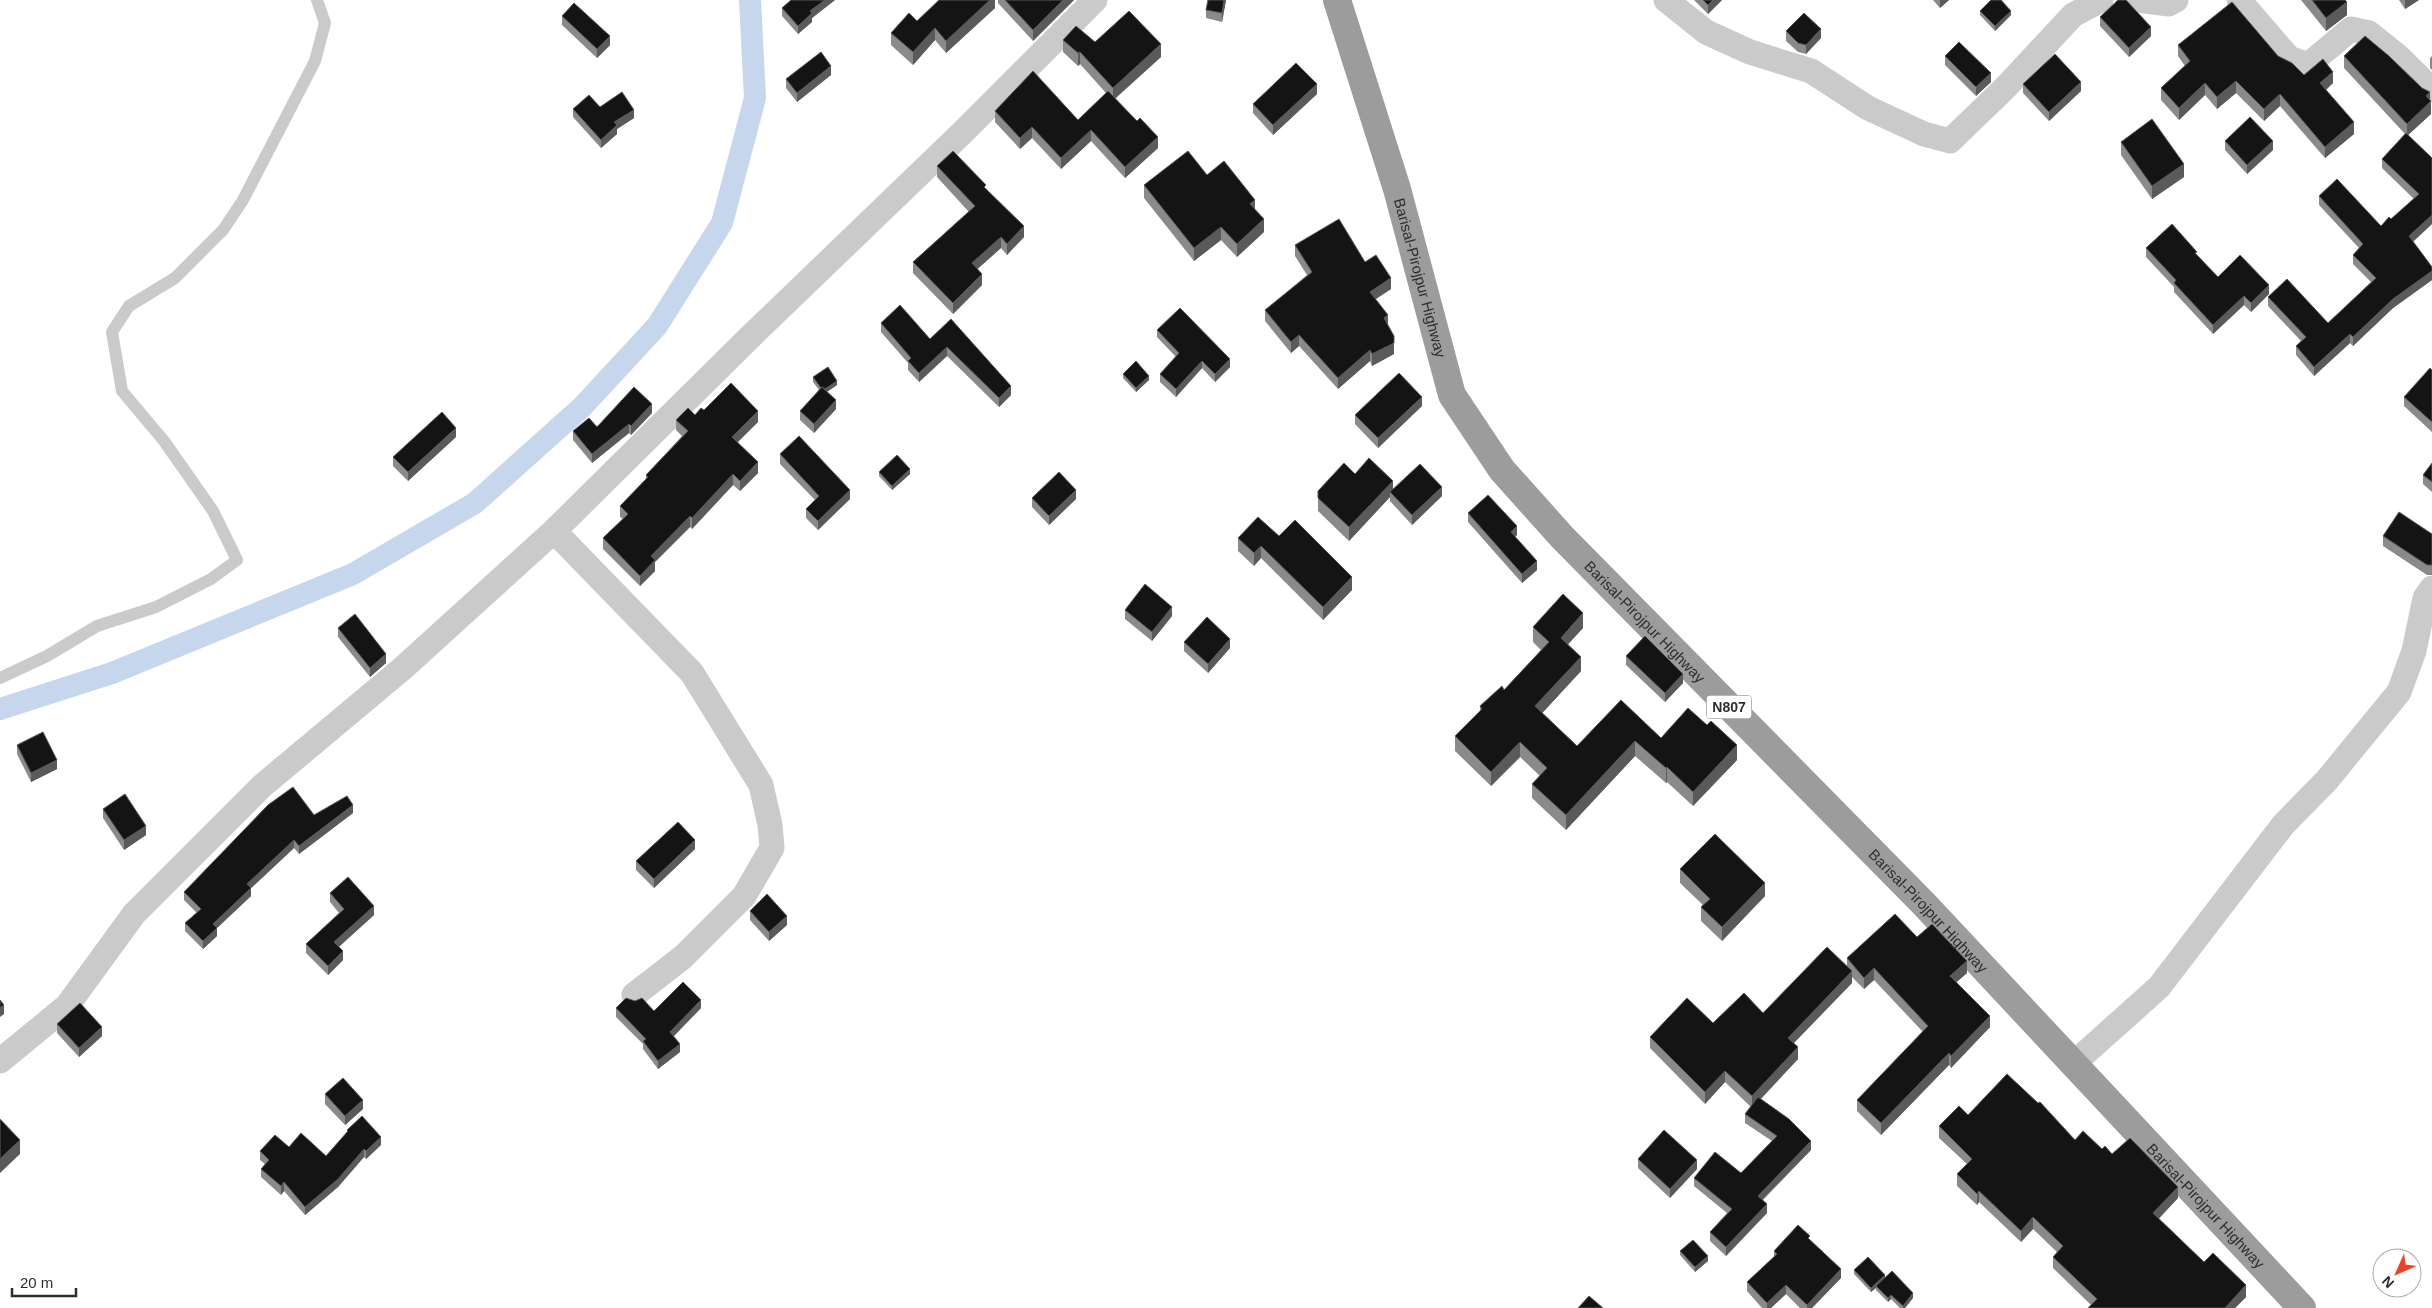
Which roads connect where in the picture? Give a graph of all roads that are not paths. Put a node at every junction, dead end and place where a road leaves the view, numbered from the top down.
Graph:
1 (316, 0) edge
2 (1095, 0) edge
3 (1337, 0) edge
4 (1666, 0) edge
5 (2101, 0) edge
6 (2138, 0) edge
7 (2176, 0) edge
8 (2239, 0) edge
9 (2432, 90) edge
10 (554, 531) junction
11 (2432, 588) edge
12 (0, 678) edge
13 (634, 995) dead end
14 (0, 1061) edge
15 (2073, 1064) junction
16 (2302, 1308) edge

1 - 12 lane
2 - 10 street
3 - 15 highway, Barisal-Pirojpur Highway / N807
4 - 5 street
6 - 7 street
8 - 9 street
10 - 13 street
10 - 14 street
11 - 15 street
15 - 16 highway, Barisal-Pirojpur Highway / N807

